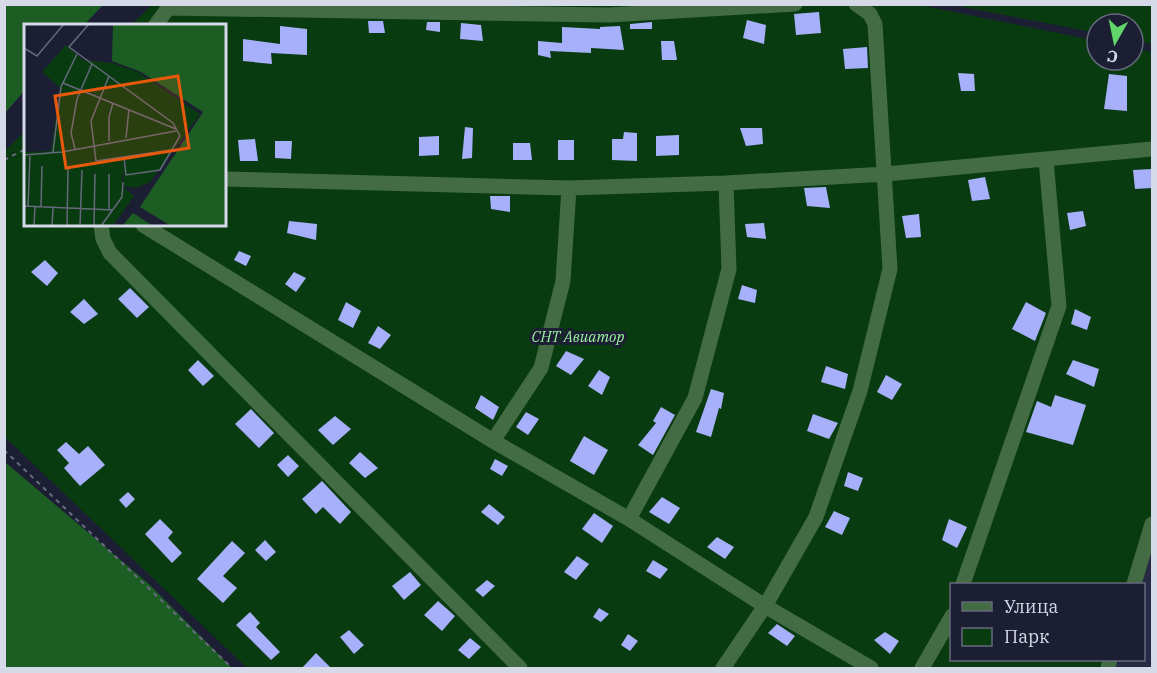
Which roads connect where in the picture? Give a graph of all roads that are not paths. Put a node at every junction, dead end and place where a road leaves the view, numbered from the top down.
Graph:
1 (795, 4) edge
2 (855, 4) edge
3 (170, 6) edge
4 (609, 10) edge
5 (156, 24) edge
6 (1152, 149) edge
7 (1046, 160) junction
8 (886, 174) junction
9 (226, 179) edge
10 (726, 183) junction
11 (569, 188) junction
12 (100, 226) edge
13 (145, 226) edge
14 (493, 441) junction
15 (630, 519) junction
16 (1152, 524) edge
17 (964, 583) edge
18 (1135, 583) edge
19 (765, 606) junction
20 (950, 618) edge
21 (520, 669) edge
22 (723, 669) edge
23 (871, 669) edge
24 (922, 669) edge

1 - 4 street
2 - 8 street
3 - 4 street
3 - 5 street
6 - 7 street
7 - 8 street
7 - 17 street
8 - 10 street
8 - 19 street
9 - 11 street
10 - 11 street
10 - 15 street
11 - 14 street
12 - 21 street
13 - 14 street
14 - 15 street
15 - 19 street
16 - 18 street
19 - 22 street
19 - 23 street
20 - 24 street

